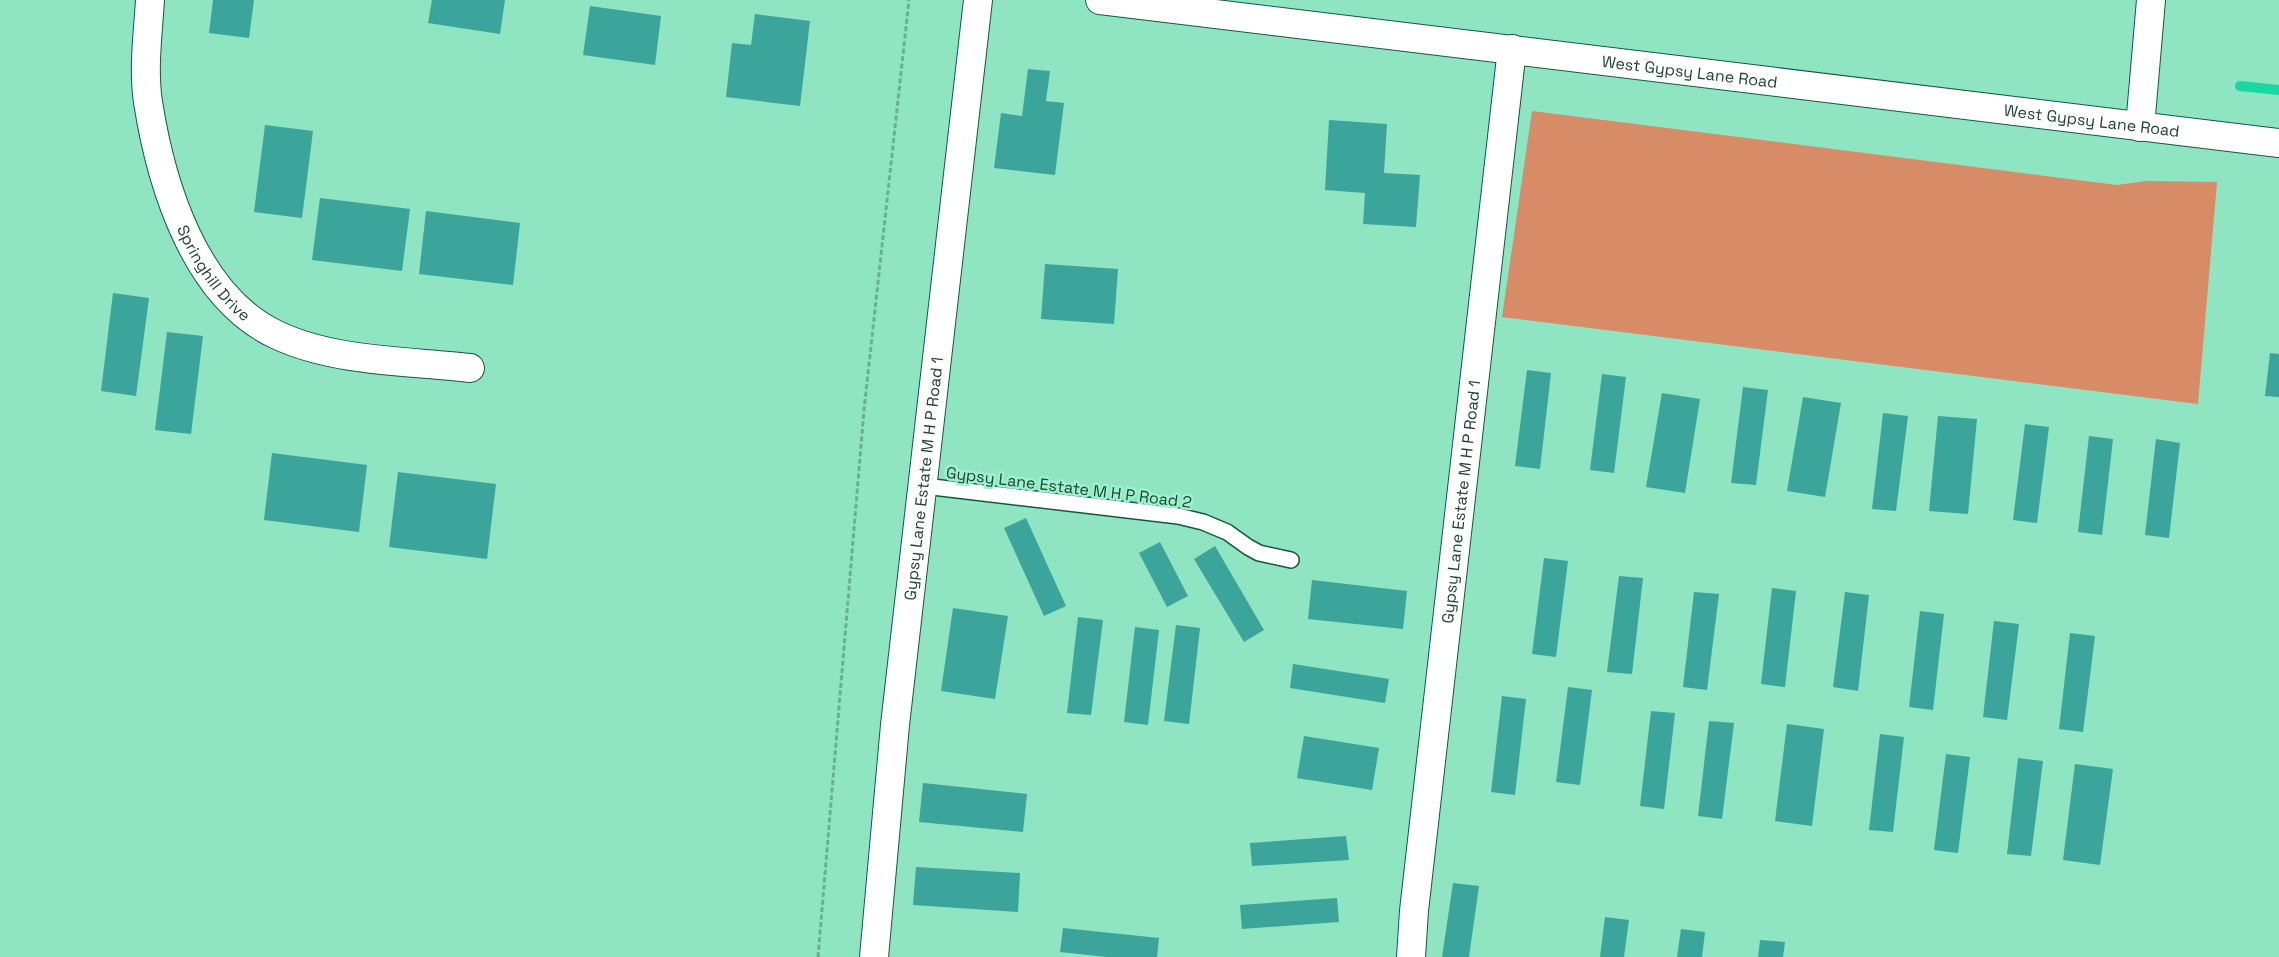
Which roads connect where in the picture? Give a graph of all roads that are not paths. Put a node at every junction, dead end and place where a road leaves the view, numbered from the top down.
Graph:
1 (150, 0) edge
2 (978, 0) edge
3 (1100, 0) edge
4 (2151, 0) edge
5 (1512, 49) junction
6 (2140, 127) junction
7 (2279, 143) edge
8 (470, 368) dead end
9 (924, 486) junction
10 (1291, 560) dead end
11 (874, 957) edge
12 (1411, 957) edge

1 - 8 street, Springhill Drive
2 - 9 street, Gypsy Lane Estate M H P Road 1
3 - 5 street, West Gypsy Lane Road
4 - 6 street
5 - 6 street, West Gypsy Lane Road
5 - 12 street, Gypsy Lane Estate M H P Road 1
6 - 7 street, West Gypsy Lane Road
9 - 10 lane, Gypsy Lane Estate M H P Road 2
9 - 11 street, Gypsy Lane Estate M H P Road 1

